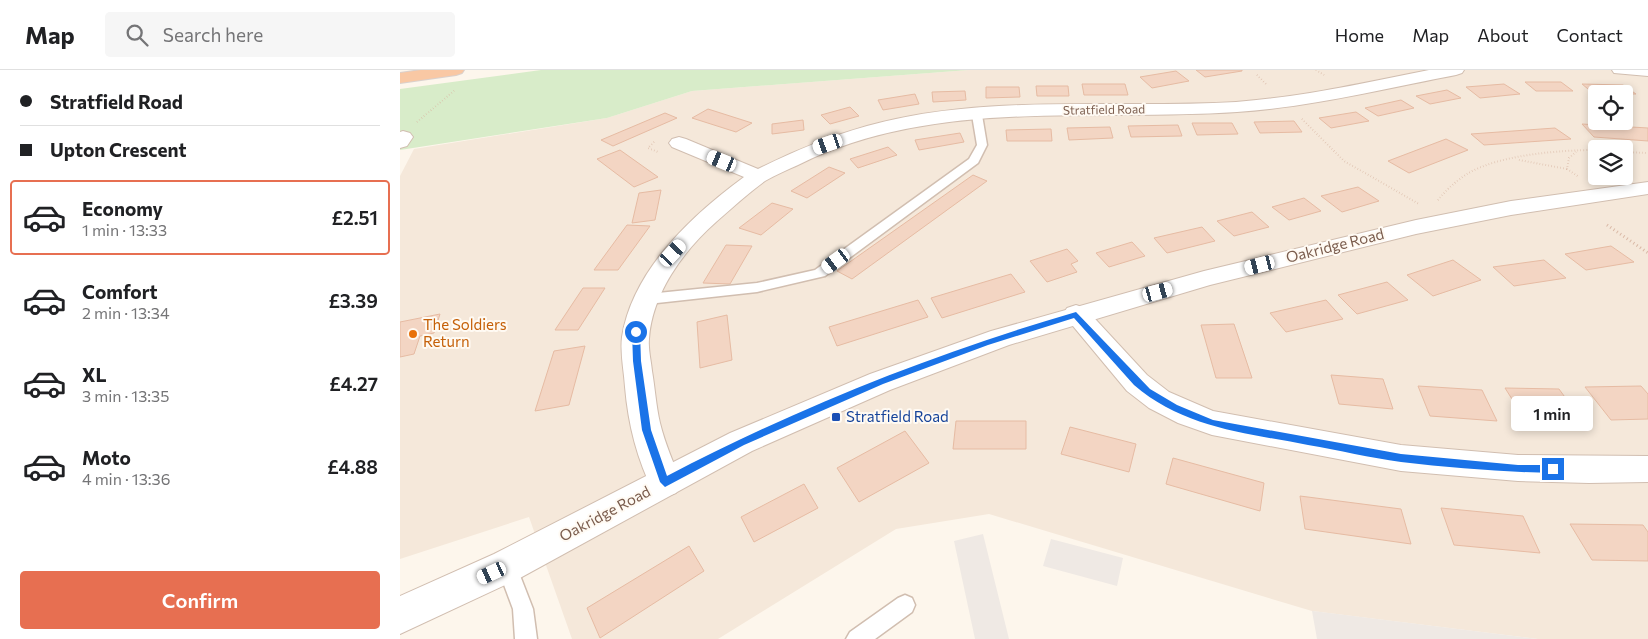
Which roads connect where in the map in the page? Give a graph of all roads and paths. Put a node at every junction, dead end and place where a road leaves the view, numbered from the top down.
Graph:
1 (1456, 70) edge
2 (1620, 70) edge
3 (1648, 70) edge
4 (400, 78) edge
5 (458, 78) edge
6 (1287, 103) junction
7 (977, 115) junction
8 (402, 139) edge
9 (678, 144) dead end
10 (1588, 150) edge
11 (1577, 151) junction
12 (1633, 152) edge
13 (1648, 153) edge
14 (1515, 159) junction
15 (1567, 168) junction
16 (758, 176) junction
17 (1584, 181) dead end
18 (1648, 188) edge
19 (1435, 204) dead end
20 (1424, 206) dead end
21 (1607, 225) dead end
22 (1648, 253) edge
23 (648, 299) junction
24 (1076, 314) junction
25 (1648, 469) edge
26 (665, 482) junction
27 (507, 566) junction
28 (905, 605) dead end
29 (400, 615) edge
30 (526, 639) edge
31 (857, 639) edge

1 - 6 street, Stratfield Road
2 - 3 street
4 - 5 highway
5 - 8 path
6 - 7 street, Stratfield Road
6 - 20 path
7 - 16 street, Stratfield Road
7 - 23 lane
9 - 16 street
10 - 11 path
11 - 14 path
11 - 15 path
12 - 13 path
14 - 15 path
14 - 19 path
15 - 17 path
16 - 23 street, Stratfield Road
18 - 24 street, Oakridge Road
21 - 22 path
23 - 26 street, Stratfield Road
24 - 25 street
24 - 26 street, Oakridge Road
26 - 27 street, Oakridge Road
27 - 29 street, Oakridge Road
27 - 30 lane
28 - 31 lane

